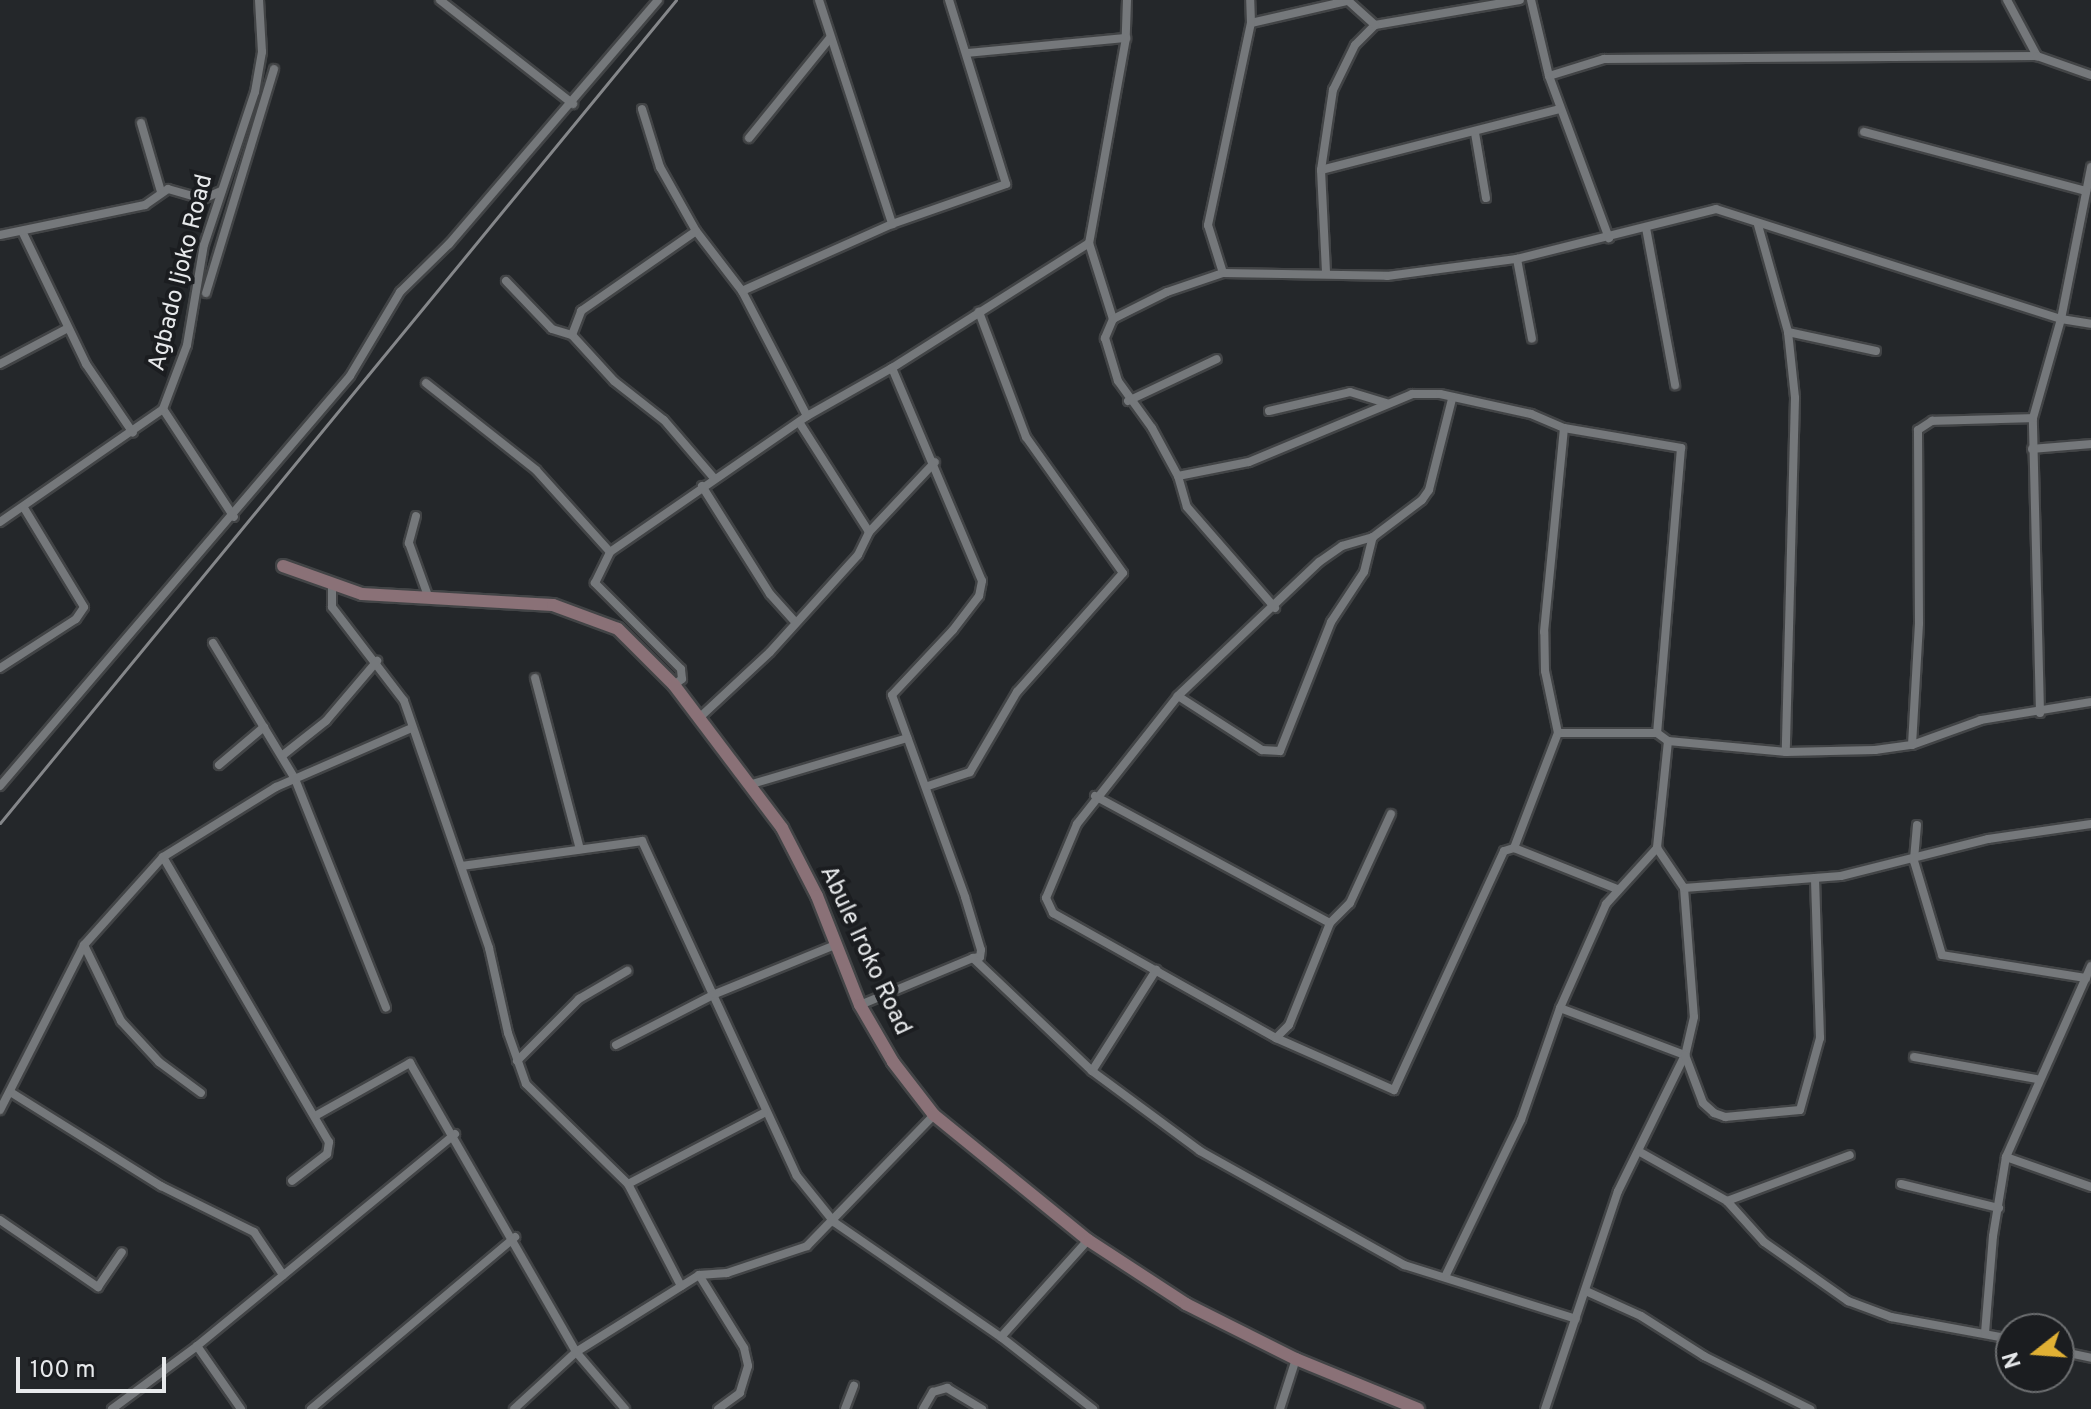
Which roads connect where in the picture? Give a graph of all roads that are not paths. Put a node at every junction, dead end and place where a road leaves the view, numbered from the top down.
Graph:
1 (259, 0) edge
2 (440, 0) edge
3 (658, 0) edge
4 (819, 0) edge
5 (949, 0) edge
6 (1127, 0) edge
7 (1250, 0) edge
8 (1520, 0) edge
9 (1531, 0) edge
10 (2007, 0) edge
11 (1347, 1) edge
12 (1251, 23) junction
13 (1375, 25) junction
14 (830, 38) junction
15 (1126, 38) junction
16 (967, 53) junction
17 (2037, 56) junction
18 (274, 69) dead end
19 (2091, 75) edge
20 (1549, 76) junction
21 (573, 104) junction
22 (642, 109) dead end
23 (1560, 109) junction
24 (141, 123) dead end
25 (1864, 132) dead end
26 (1475, 133) junction
27 (749, 138) dead end
28 (2091, 167) edge
29 (1321, 170) junction
30 (221, 191) junction
31 (2086, 191) junction
32 (161, 192) junction
33 (1486, 198) dead end
34 (892, 224) junction
35 (1758, 225) junction
36 (1646, 228) junction
37 (22, 231) junction
38 (696, 231) junction
39 (0, 235) edge
40 (1609, 238) junction
41 (1089, 243) junction
42 (1517, 259) junction
43 (1326, 272) junction
44 (1223, 273) junction
45 (506, 281) dead end
46 (742, 291) junction
47 (206, 293) dead end
48 (979, 312) junction
49 (1113, 319) junction
50 (2061, 319) junction
51 (2091, 324) edge
52 (68, 328) junction
53 (1788, 332) junction
54 (572, 335) junction
55 (1532, 339) dead end
56 (1876, 351) dead end
57 (1217, 359) dead end
58 (0, 364) edge
59 (892, 368) junction
60 (426, 383) dead end
61 (1675, 385) dead end
62 (1452, 399) junction
63 (1128, 401) junction
64 (1386, 403) junction
65 (163, 409) junction
66 (1269, 411) dead end
67 (2033, 418) junction
68 (803, 419) junction
69 (1564, 428) junction
70 (133, 433) junction
71 (2091, 444) edge
72 (2032, 449) junction
73 (935, 462) junction
74 (1178, 476) junction
75 (713, 477) junction
76 (702, 486) junction
77 (24, 508) junction
78 (416, 516) dead end
79 (234, 517) junction
80 (0, 522) edge
81 (869, 532) junction
82 (1373, 537) junction
83 (610, 552) junction
84 (283, 566) dead end
85 (332, 585) junction
86 (428, 596) junction
87 (1275, 608) junction
88 (795, 622) junction
89 (213, 643) dead end
90 (377, 661) junction
91 (0, 668) edge
92 (535, 678) dead end
93 (674, 685) junction
94 (1178, 696) junction
95 (2091, 702) edge
96 (2040, 713) junction
97 (698, 719) junction
98 (264, 727) junction
99 (412, 728) junction
100 (1558, 733) junction
101 (1657, 733) junction
102 (907, 738) junction
103 (1668, 741) junction
104 (1912, 745) junction
105 (1786, 752) junction
106 (283, 755) junction
107 (219, 765) dead end
108 (295, 779) junction
109 (752, 784) junction
110 (0, 786) edge
111 (928, 786) junction
112 (1095, 796) junction
113 (1391, 814) dead end
114 (2091, 824) edge
115 (1917, 825) dead end
116 (1514, 848) junction
117 (1657, 848) junction
118 (580, 849) junction
119 (163, 857) junction
120 (1914, 861) junction
121 (462, 866) junction
122 (1815, 878) junction
123 (1684, 888) junction
124 (1617, 889) junction
125 (1330, 923) junction
126 (84, 945) junction
127 (835, 945) junction
128 (973, 958) junction
129 (2091, 966) edge
130 (1156, 970) junction
131 (627, 971) dead end
132 (2086, 978) junction
133 (715, 994) junction
134 (860, 1005) junction
135 (386, 1008) dead end
136 (1560, 1008) junction
137 (1276, 1038) junction
138 (616, 1045) dead end
139 (1685, 1055) junction
140 (1914, 1057) dead end
141 (517, 1061) junction
142 (1092, 1071) junction
143 (2036, 1079) junction
144 (12, 1093) junction
145 (201, 1093) dead end
146 (0, 1110) edge
147 (764, 1113) junction
148 (934, 1115) junction
149 (315, 1116) junction
150 (455, 1134) junction
151 (1640, 1152) junction
152 (1850, 1155) dead end
153 (2006, 1157) junction
154 (292, 1181) dead end
155 (628, 1184) junction
156 (1901, 1184) dead end
157 (2091, 1187) edge
158 (1727, 1201) junction
159 (1999, 1208) junction
160 (0, 1220) edge
161 (834, 1222) junction
162 (515, 1237) junction
163 (1088, 1240) junction
164 (122, 1252) dead end
165 (283, 1275) junction
166 (699, 1275) junction
167 (1445, 1277) junction
168 (681, 1286) junction
169 (1588, 1292) junction
170 (1576, 1319) junction
171 (1985, 1333) junction
172 (1995, 1335) edge
173 (1001, 1337) junction
174 (197, 1346) junction
175 (576, 1352) junction
176 (1296, 1359) junction
177 (854, 1386) dead end
178 (112, 1409) edge
179 (241, 1409) edge
180 (311, 1409) edge
181 (514, 1409) edge
182 (625, 1409) edge
183 (718, 1409) edge
184 (845, 1409) edge
185 (923, 1409) edge
186 (982, 1409) edge
187 (1093, 1409) edge
188 (1280, 1409) edge
189 (1418, 1409) edge
190 (1545, 1409) edge
191 (1810, 1409) edge

1 - 30 street, Agbado Ijoko Road
2 - 21 street
3 - 21 street
4 - 14 street
5 - 16 street
6 - 15 street
7 - 12 street
8 - 13 street
9 - 20 street
10 - 17 street
11 - 12 street
11 - 13 street
12 - 44 street
13 - 29 street
14 - 27 street
14 - 34 street
15 - 16 street
15 - 41 street
16 - 34 street
17 - 19 street
17 - 20 street
18 - 47 street
20 - 23 street
21 - 79 street
22 - 38 street
23 - 26 street
23 - 40 street
24 - 32 street
25 - 31 street
26 - 29 street
26 - 33 street
28 - 31 street
29 - 43 street
30 - 32 street
30 - 65 street, Agbado Ijoko Road
31 - 50 street
32 - 37 street
34 - 46 street
35 - 36 street
35 - 50 street
35 - 53 street
36 - 40 street
36 - 61 street
37 - 39 street
37 - 52 street
38 - 46 street
38 - 54 street
40 - 42 street
41 - 48 street
41 - 49 street
42 - 43 street
42 - 55 street
43 - 44 street
44 - 49 street
45 - 54 street
46 - 68 street
48 - 59 street
48 - 111 street
49 - 63 street
50 - 51 street
50 - 67 street
52 - 58 street
52 - 70 street
53 - 56 street
53 - 105 street
54 - 75 street
57 - 63 street
59 - 68 street
59 - 73 street
60 - 83 street
62 - 64 street
62 - 69 street
62 - 82 street
63 - 74 street
64 - 66 street
64 - 74 street
65 - 70 street
65 - 79 street
67 - 72 street
67 - 104 street
68 - 75 street
68 - 81 street
69 - 100 street
69 - 101 street
70 - 77 street
71 - 72 street
72 - 96 street
73 - 81 street
73 - 102 street
74 - 87 street
75 - 76 street
76 - 83 street
76 - 88 street
77 - 80 street
77 - 91 street
78 - 86 street
79 - 110 street
81 - 88 street
82 - 87 street
82 - 94 street
83 - 93 street
84 - 85 street, Abule Iroko Road
85 - 86 street, Abule Iroko Road
85 - 90 street
86 - 93 street, Abule Iroko Road
87 - 94 street
88 - 97 street
89 - 98 street
90 - 99 street
90 - 106 street
92 - 118 street
93 - 97 street, Abule Iroko Road
94 - 112 street
95 - 96 street
96 - 104 street
97 - 109 street, Abule Iroko Road
98 - 106 street
98 - 107 street
99 - 108 street
99 - 121 street
100 - 101 street
100 - 116 street
101 - 103 street
102 - 109 street
102 - 111 street
103 - 105 street
103 - 117 street
104 - 105 street
106 - 108 street
108 - 119 street
108 - 135 street
109 - 127 street, Abule Iroko Road
111 - 128 street
112 - 125 street
112 - 130 street
113 - 125 street
114 - 120 street
115 - 120 street
116 - 124 street
116 - 137 street
117 - 123 street
117 - 124 street
118 - 121 street
118 - 133 street
119 - 126 street
119 - 149 street
120 - 122 street
120 - 132 street
121 - 141 street
122 - 123 street
122 - 139 street
123 - 139 street
124 - 136 street
125 - 137 street
126 - 144 street
126 - 145 street
127 - 133 street
127 - 134 street, Abule Iroko Road
128 - 134 street
128 - 142 street
129 - 132 street
130 - 137 street
130 - 142 street
131 - 141 street
132 - 143 street
133 - 138 street
133 - 147 street
134 - 148 street, Abule Iroko Road
136 - 139 street
136 - 167 street
139 - 151 street
140 - 143 street
141 - 155 street
142 - 167 street
143 - 153 street
144 - 146 street
144 - 165 street
147 - 155 street
147 - 161 street
148 - 161 street
148 - 163 street, Abule Iroko Road
149 - 150 street
149 - 154 street
150 - 162 street
150 - 165 street
151 - 158 street
151 - 169 street
152 - 158 street
153 - 157 street
153 - 159 street
155 - 168 street
156 - 159 street
158 - 171 street
159 - 171 street
160 - 164 street
161 - 166 street
161 - 173 street
162 - 175 street
162 - 180 street
163 - 173 street
163 - 176 street, Abule Iroko Road
165 - 174 street
166 - 168 street
166 - 183 street
167 - 170 street
168 - 175 street
169 - 170 street
169 - 191 street
170 - 190 street
171 - 172 street
173 - 187 street
174 - 178 street
174 - 179 street
175 - 181 street
175 - 182 street
176 - 188 street
176 - 189 street, Abule Iroko Road
177 - 184 street
185 - 186 street

